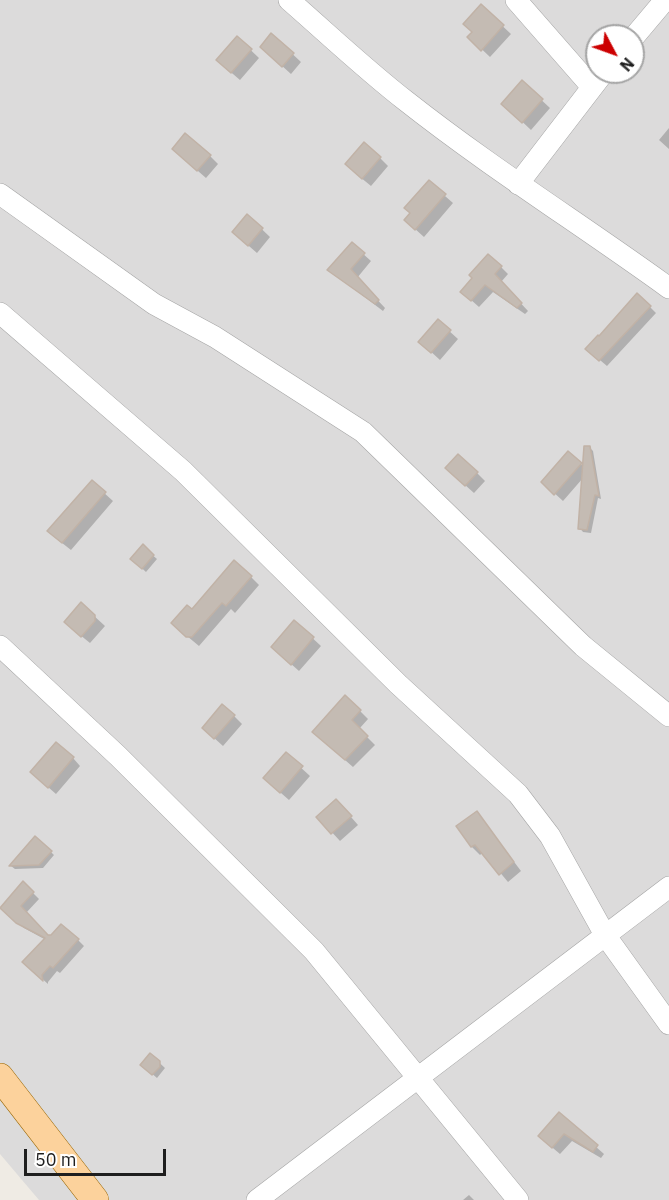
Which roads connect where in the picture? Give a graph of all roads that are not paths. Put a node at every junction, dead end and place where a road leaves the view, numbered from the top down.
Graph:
1 (289, 0) edge
2 (516, 0) edge
3 (665, 0) edge
4 (645, 24) edge
5 (585, 67) edge
6 (595, 84) edge
7 (518, 184) junction
8 (0, 194) edge
9 (669, 288) edge
10 (0, 313) edge
11 (0, 646) edge
12 (669, 716) edge
13 (669, 887) edge
14 (605, 935) junction
15 (669, 1024) edge
16 (0, 1077) edge
17 (417, 1078) junction
18 (95, 1200) edge
19 (257, 1200) edge
20 (518, 1200) edge

1 - 7 street
2 - 5 street
3 - 4 street
6 - 7 street
7 - 9 street
8 - 12 street
10 - 14 street
11 - 17 street
13 - 14 street
14 - 15 street
14 - 17 street
16 - 18 main road
17 - 19 street
17 - 20 street

